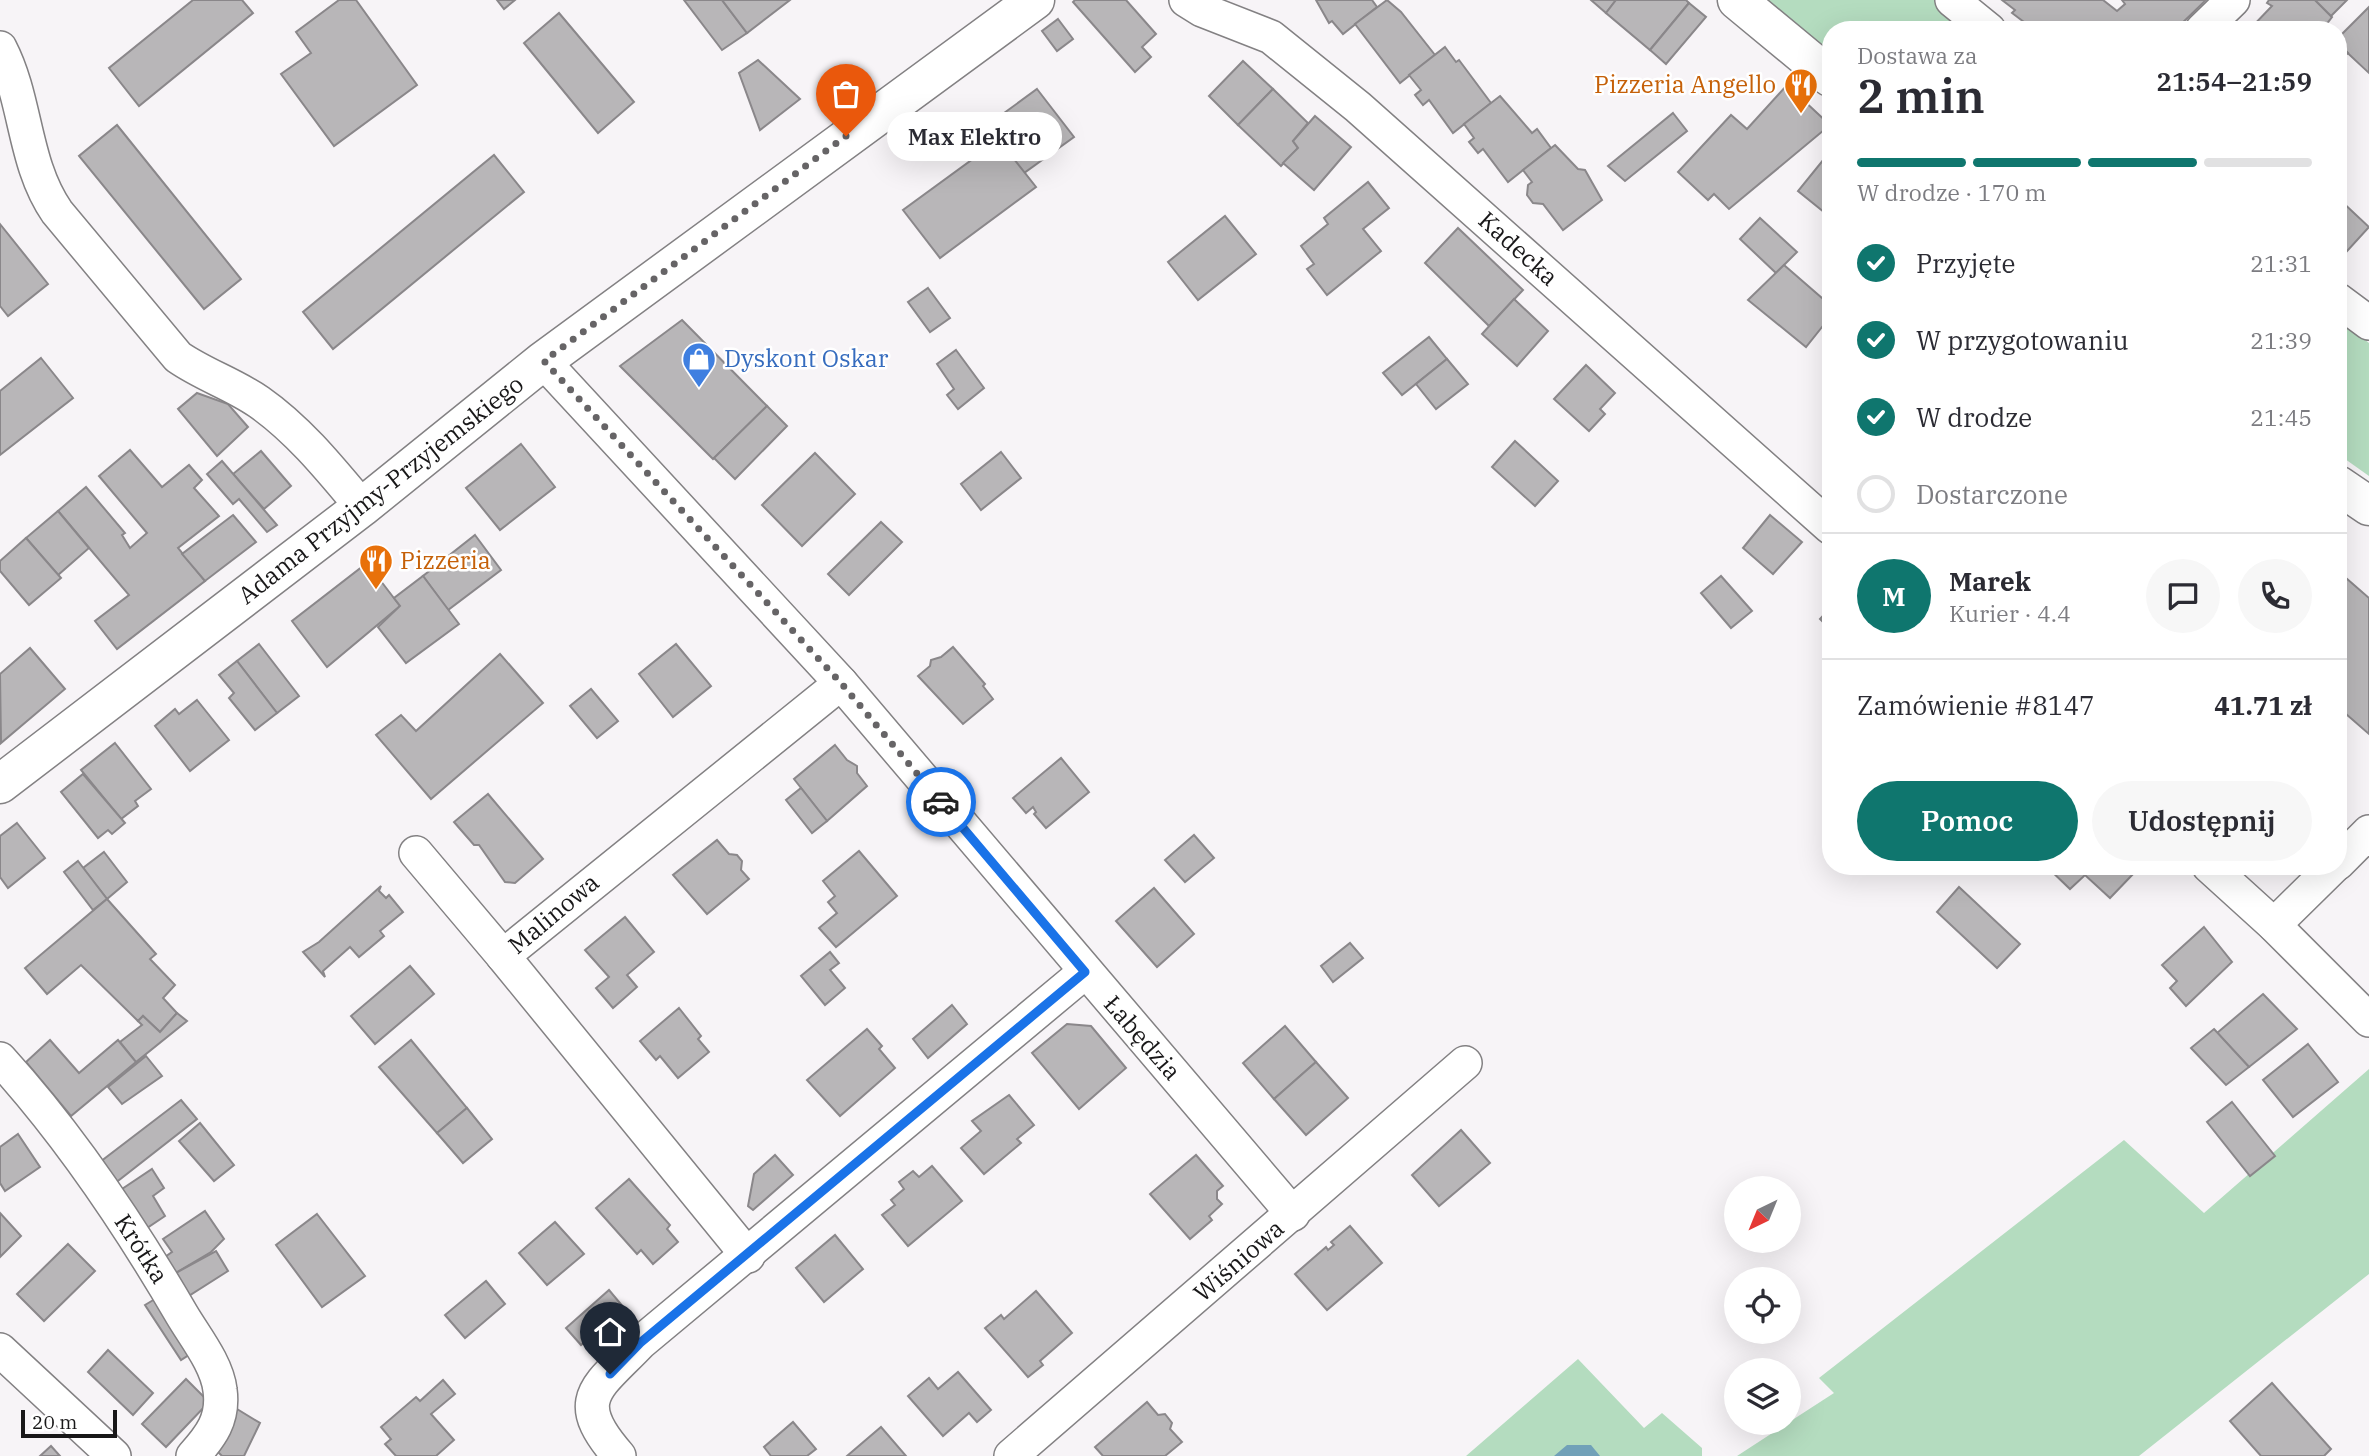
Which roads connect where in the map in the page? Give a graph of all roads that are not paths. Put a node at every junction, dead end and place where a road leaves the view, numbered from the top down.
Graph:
1 (1034, 0) edge
2 (1186, 0) edge
3 (1737, 0) edge
4 (1952, 0) edge
5 (2233, 0) edge
6 (1978, 21) edge
7 (2211, 21) edge
8 (0, 48) edge
9 (1822, 70) edge
10 (2347, 307) edge
11 (2369, 323) edge
12 (544, 361) junction
13 (2347, 491) edge
14 (2369, 506) edge
15 (362, 507) junction
16 (1822, 520) edge
17 (841, 683) junction
18 (0, 784) edge
19 (2369, 832) edge
20 (416, 853) dead end
21 (2347, 853) edge
22 (2219, 875) edge
23 (2325, 875) edge
24 (2274, 925) junction
25 (503, 956) junction
26 (1085, 972) junction
27 (2369, 1020) edge
28 (0, 1059) edge
29 (1465, 1063) dead end
30 (1293, 1214) junction
31 (748, 1256) junction
32 (0, 1350) edge
33 (114, 1456) edge
34 (193, 1456) edge
35 (619, 1456) edge
36 (1011, 1456) edge

1 - 12 street, Adama Przyjmy-Przyjemskiego
2 - 16 street, Kadecka
3 - 9 street
4 - 6 street
5 - 7 street
8 - 15 street
10 - 11 street
12 - 15 street, Adama Przyjmy-Przyjemskiego
12 - 17 street, Łabędzia
13 - 14 street
15 - 18 street, Adama Przyjmy-Przyjemskiego
17 - 25 street, Malinowa
17 - 26 street, Łabędzia
19 - 21 street
20 - 25 street
22 - 24 street
23 - 24 street
24 - 27 street
25 - 31 street, Malinowa
26 - 30 street, Łabędzia
26 - 31 street
28 - 34 street, Krótka
29 - 30 street, Wiśniowa
30 - 36 street, Wiśniowa
31 - 35 street
32 - 33 street

